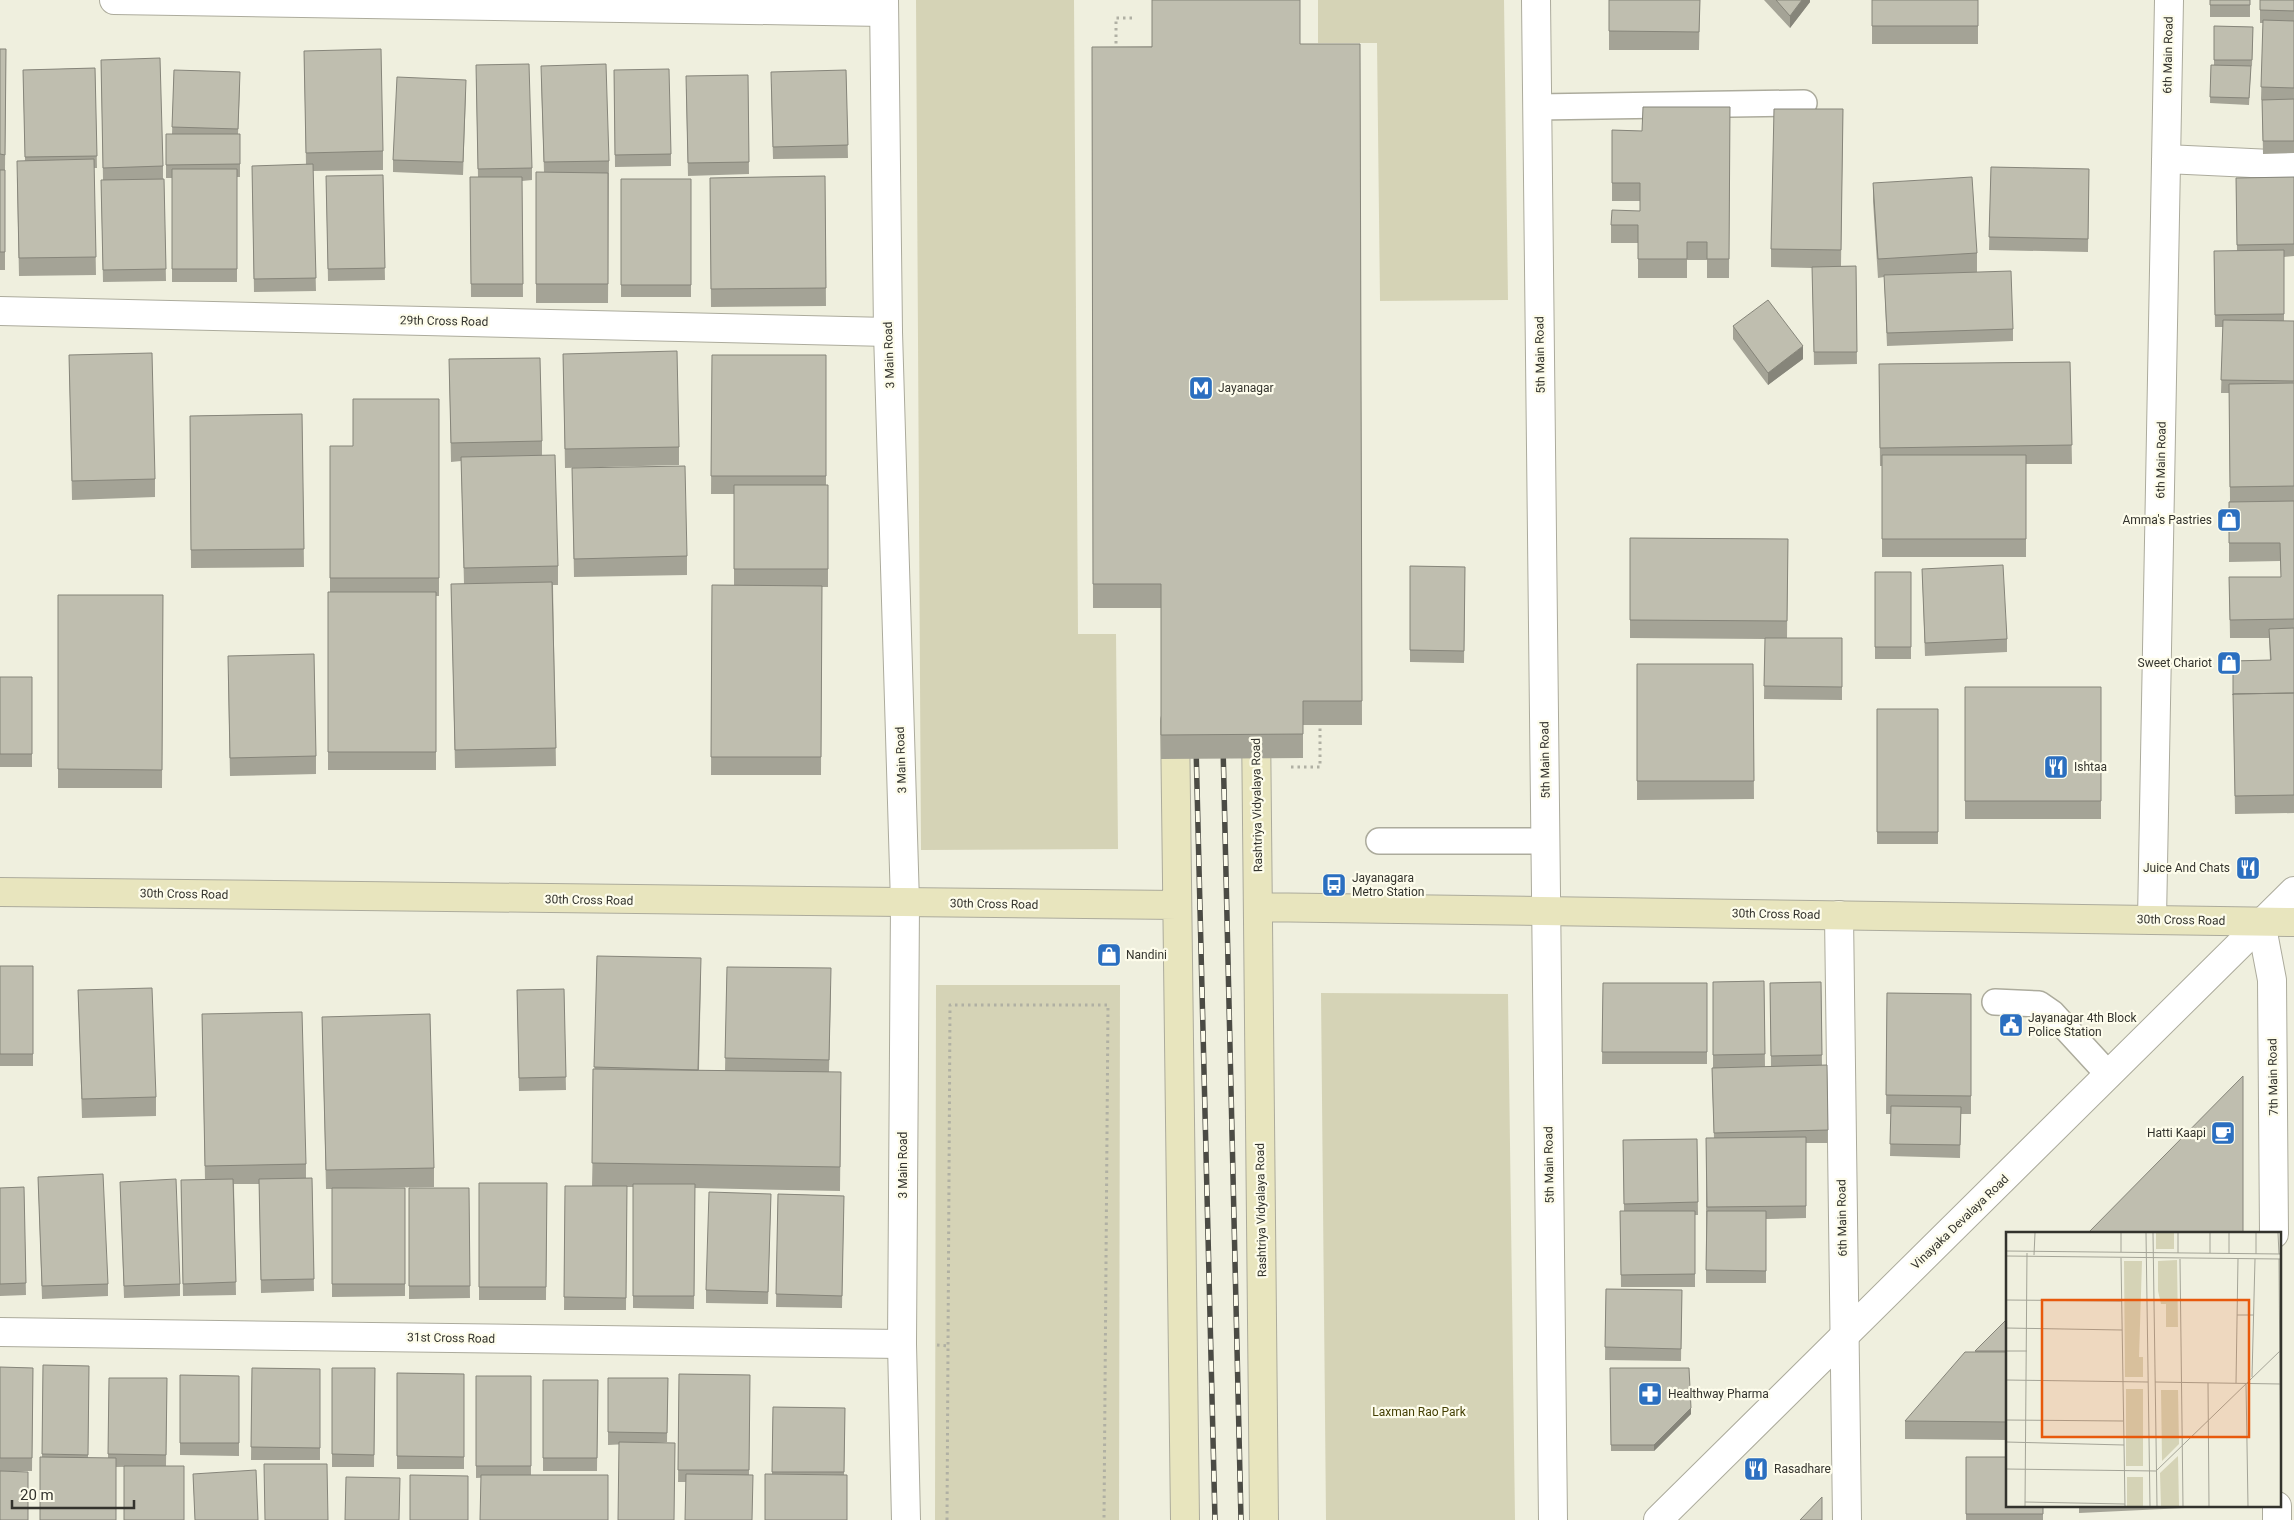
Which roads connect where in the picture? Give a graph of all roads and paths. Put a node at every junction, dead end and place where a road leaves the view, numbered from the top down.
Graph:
1 (114, 0) edge
2 (1536, 0) edge
3 (2170, 0) edge
4 (884, 6) edge
5 (1132, 18) dead end
6 (1116, 53) edge
7 (1804, 103) dead end
8 (1537, 107) junction
9 (2166, 159) junction
10 (2294, 165) edge
11 (0, 311) edge
12 (888, 332) junction
13 (1175, 697) edge
14 (1256, 697) edge
15 (1320, 716) edge
16 (1290, 767) edge
17 (1379, 841) dead end
18 (1546, 841) junction
19 (2294, 891) edge
20 (0, 892) edge
21 (905, 903) junction
22 (1177, 905) junction
23 (1259, 907) junction
24 (1546, 911) junction
25 (1839, 915) junction
26 (2152, 920) junction
27 (2261, 922) junction
28 (2294, 922) edge
29 (1995, 1002) dead end
30 (2109, 1075) junction
31 (2274, 1232) edge
32 (0, 1332) edge
33 (1844, 1335) junction
34 (902, 1344) junction
35 (906, 1520) edge
36 (947, 1520) edge
37 (1104, 1520) edge
38 (1185, 1520) edge
39 (1264, 1520) edge
40 (1554, 1520) edge
41 (1658, 1520) edge
42 (1847, 1520) edge

1 - 4 street
2 - 8 street, 5th Main Road
3 - 9 street, 6th Main Road
4 - 12 street, 3 Main Road
5 - 6 path
7 - 8 lane
8 - 18 street, 5th Main Road
9 - 10 street
9 - 26 street, 6th Main Road
11 - 12 street, 29th Cross Road
12 - 21 street, 3 Main Road
13 - 22 main road
14 - 23 main road, Rashtriya Vidyalaya Road
15 - 16 path
17 - 18 lane
18 - 24 street, 5th Main Road
19 - 27 street, Vinayaka Devalaya Road
20 - 21 main road, 30th Cross Road
21 - 22 main road, 30th Cross Road
21 - 34 street, 3 Main Road
22 - 38 main road
23 - 24 main road, 30th Cross Road
23 - 39 main road, Rashtriya Vidyalaya Road
24 - 25 main road, 30th Cross Road
24 - 40 street, 5th Main Road
25 - 26 main road, 30th Cross Road
25 - 33 street, 6th Main Road
26 - 27 main road, 30th Cross Road
27 - 28 main road, 30th Cross Road
27 - 30 street, Vinayaka Devalaya Road
27 - 31 street, 7th Main Road
29 - 30 lane
30 - 33 street, Vinayaka Devalaya Road
32 - 34 street, 31st Cross Road
33 - 41 street, Vinayaka Devalaya Road
33 - 42 street, 6th Main Road
34 - 35 street, 3 Main Road
36 - 37 path

